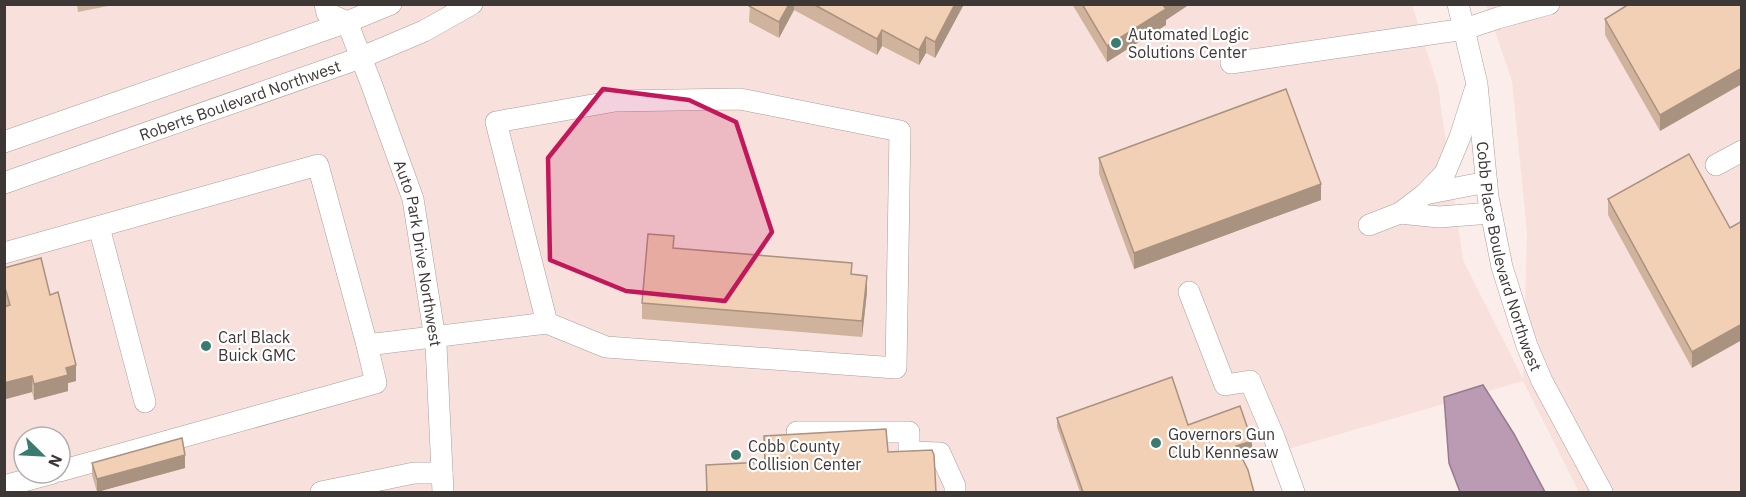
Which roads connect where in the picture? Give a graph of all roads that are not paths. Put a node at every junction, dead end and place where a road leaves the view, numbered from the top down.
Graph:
1 (325, 4) edge
2 (391, 4) edge
3 (472, 4) edge
4 (1458, 4) edge
5 (1548, 4) edge
6 (351, 13) edge
7 (1465, 29) junction
8 (360, 58) junction
9 (1231, 63) dead end
10 (1477, 84) junction
11 (4, 142) edge
12 (1742, 151) edge
13 (1716, 165) dead end
14 (1486, 182) junction
15 (4, 183) edge
16 (1425, 194) junction
17 (1400, 213) junction
18 (1491, 213) junction
19 (1370, 225) dead end
20 (99, 226) junction
21 (4, 254) edge
22 (1189, 292) dead end
23 (547, 323) junction
24 (435, 336) junction
25 (367, 345) junction
26 (145, 402) dead end
27 (797, 432) edge
28 (72, 468) edge
29 (443, 482) edge
30 (321, 492) edge
31 (955, 492) edge
32 (1294, 492) edge
33 (1602, 492) edge

1 - 6 street
2 - 6 street
3 - 8 street, Roberts Boulevard Northwest
4 - 7 street, Cobb Place Boulevard Northwest
5 - 7 street
6 - 8 street, Auto Park Drive Northwest
6 - 11 street
7 - 9 street
7 - 10 street, Cobb Place Boulevard Northwest
8 - 15 street, Roberts Boulevard Northwest
8 - 24 street, Auto Park Drive Northwest
10 - 14 street, Cobb Place Boulevard Northwest
10 - 16 street
12 - 13 street
14 - 16 street
14 - 18 street, Cobb Place Boulevard Northwest
16 - 17 street
17 - 18 street
17 - 19 street
18 - 33 street, Cobb Place Boulevard Northwest
20 - 21 street
20 - 25 street
20 - 26 street
22 - 32 street
23 - 23 street
23 - 24 street
24 - 25 street
24 - 29 street, Auto Park Drive Northwest
25 - 28 street
27 - 31 street
29 - 30 street

